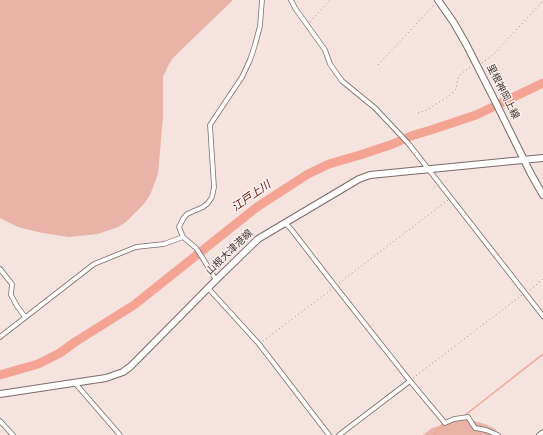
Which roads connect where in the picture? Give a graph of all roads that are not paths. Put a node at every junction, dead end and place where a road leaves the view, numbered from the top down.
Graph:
1 (262, 0) edge
2 (291, 0) edge
3 (438, 0) edge
4 (543, 158) edge
5 (524, 160) junction
6 (429, 169) junction
7 (543, 195) edge
8 (285, 222) junction
9 (183, 237) junction
10 (0, 269) edge
11 (216, 280) junction
12 (208, 288) junction
13 (543, 316) edge
14 (25, 317) junction
15 (0, 337) edge
16 (410, 381) junction
17 (75, 383) junction
18 (0, 394) edge
19 (0, 421) edge
20 (543, 432) edge
21 (13, 435) edge
22 (120, 435) edge
23 (329, 435) edge
24 (339, 435) edge
25 (498, 435) edge
26 (539, 435) edge

1 - 9 street
2 - 6 street
3 - 5 main road, 里根神岡上線
4 - 5 main road, 山根大津港線
5 - 6 main road, 山根大津港線
5 - 7 main road, 里根神岡上線
6 - 8 main road, 山根大津港線
6 - 13 street
8 - 11 main road, 山根大津港線
8 - 16 street
9 - 11 street
9 - 14 street
10 - 14 street
11 - 12 main road, 山根大津港線
12 - 17 main road, 山根大津港線
12 - 23 street
14 - 15 street
16 - 24 street
16 - 25 street
17 - 18 main road, 山根大津港線
17 - 22 street
19 - 21 street
20 - 26 street

